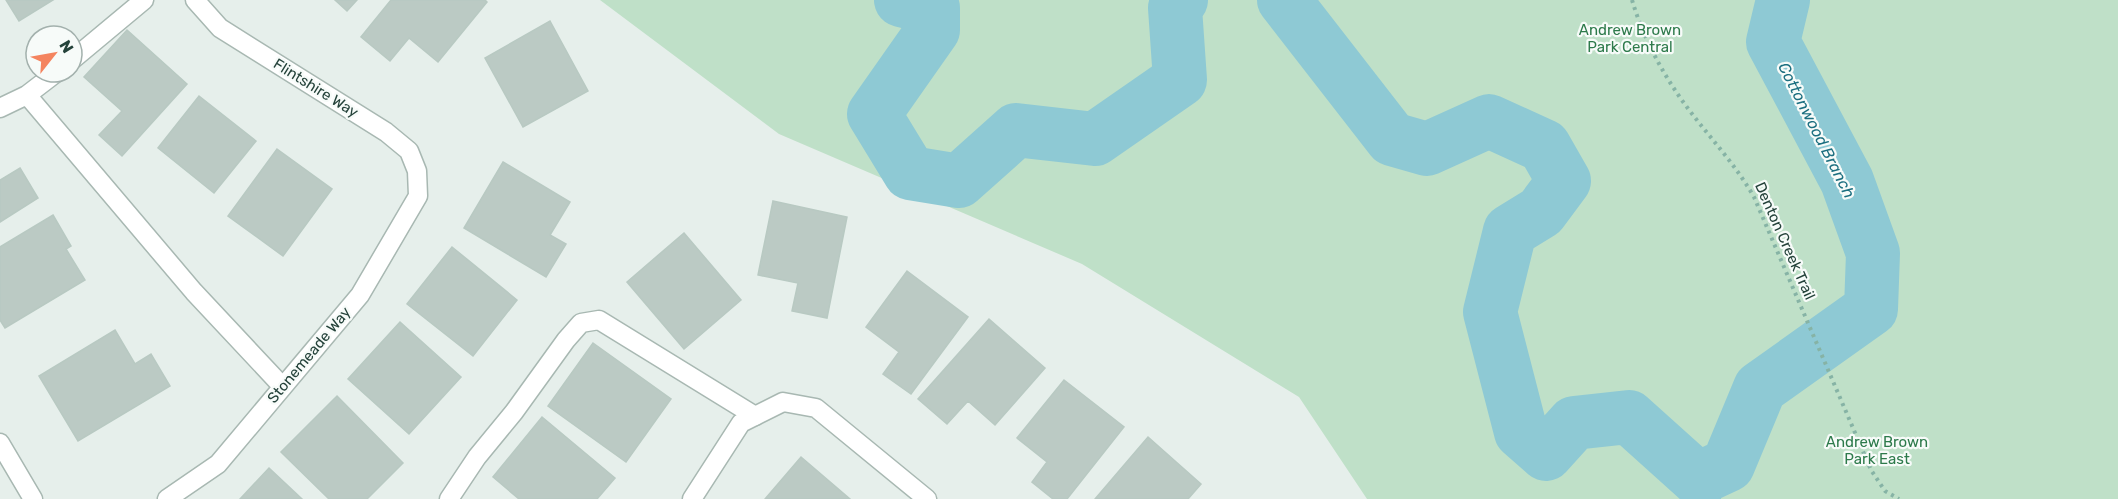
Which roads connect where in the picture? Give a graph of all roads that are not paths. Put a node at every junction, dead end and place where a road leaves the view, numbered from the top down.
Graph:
1 (144, 0) edge
2 (195, 0) edge
3 (84, 50) edge
4 (41, 84) edge
5 (27, 95) junction
6 (0, 108) edge
7 (417, 186) joint
8 (282, 386) junction
9 (755, 416) junction
10 (0, 443) edge
11 (33, 499) edge
12 (167, 499) edge
13 (449, 499) edge
14 (692, 499) edge
15 (927, 499) edge

1 - 3 street
2 - 7 street, Flintshire Way
4 - 5 street
5 - 6 street
5 - 8 street
7 - 8 street, Stonemeade Way
8 - 12 street, Stonemeade Way
9 - 13 street
9 - 14 street
9 - 15 street
10 - 11 street

